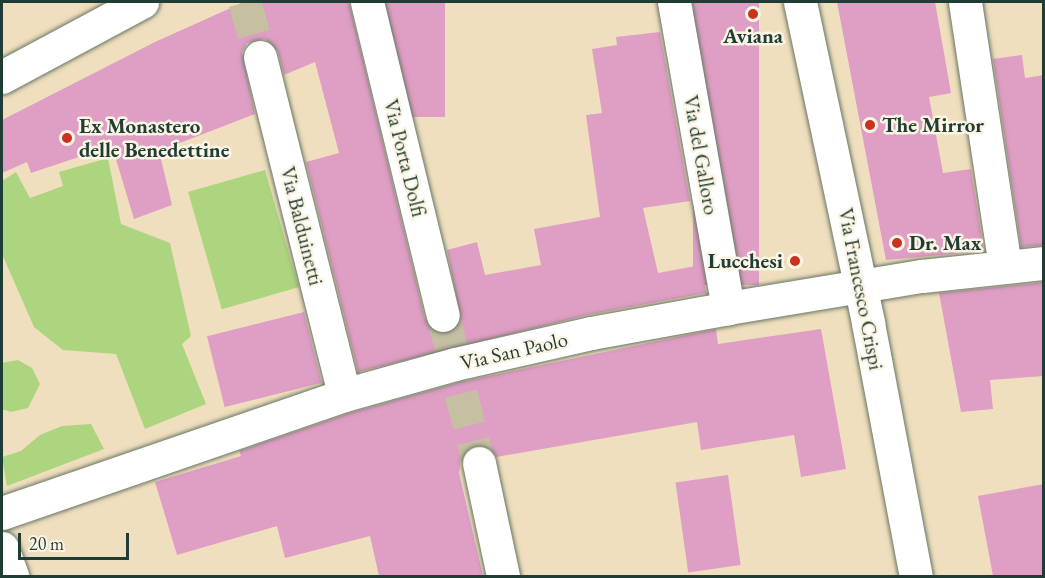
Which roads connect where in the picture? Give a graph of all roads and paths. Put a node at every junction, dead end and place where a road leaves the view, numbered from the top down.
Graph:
1 (142, 2) edge
2 (367, 2) edge
3 (674, 2) edge
4 (800, 2) edge
5 (965, 2) edge
6 (260, 57) tunnel mouth
7 (2, 76) edge
8 (1044, 263) edge
9 (1005, 266) junction
10 (861, 286) junction
11 (728, 308) junction
12 (443, 315) tunnel mouth
13 (344, 395) junction
14 (479, 463) tunnel mouth
15 (2, 513) edge
16 (2, 548) edge
17 (12, 576) edge
18 (503, 576) edge
19 (916, 576) edge

1 - 7 street
2 - 12 street, Via Porta Dolfi
3 - 11 street, Via del Galloro
4 - 10 street, Via Francesco Crispi
5 - 9 street
6 - 13 street, Via Balduinetti
8 - 9 street, Via San Paolo
9 - 10 street, Via San Paolo
10 - 11 street, Via San Paolo
10 - 19 street, Via Francesco Crispi
11 - 13 street, Via San Paolo
13 - 15 street, Via San Paolo
14 - 18 street
16 - 17 street

